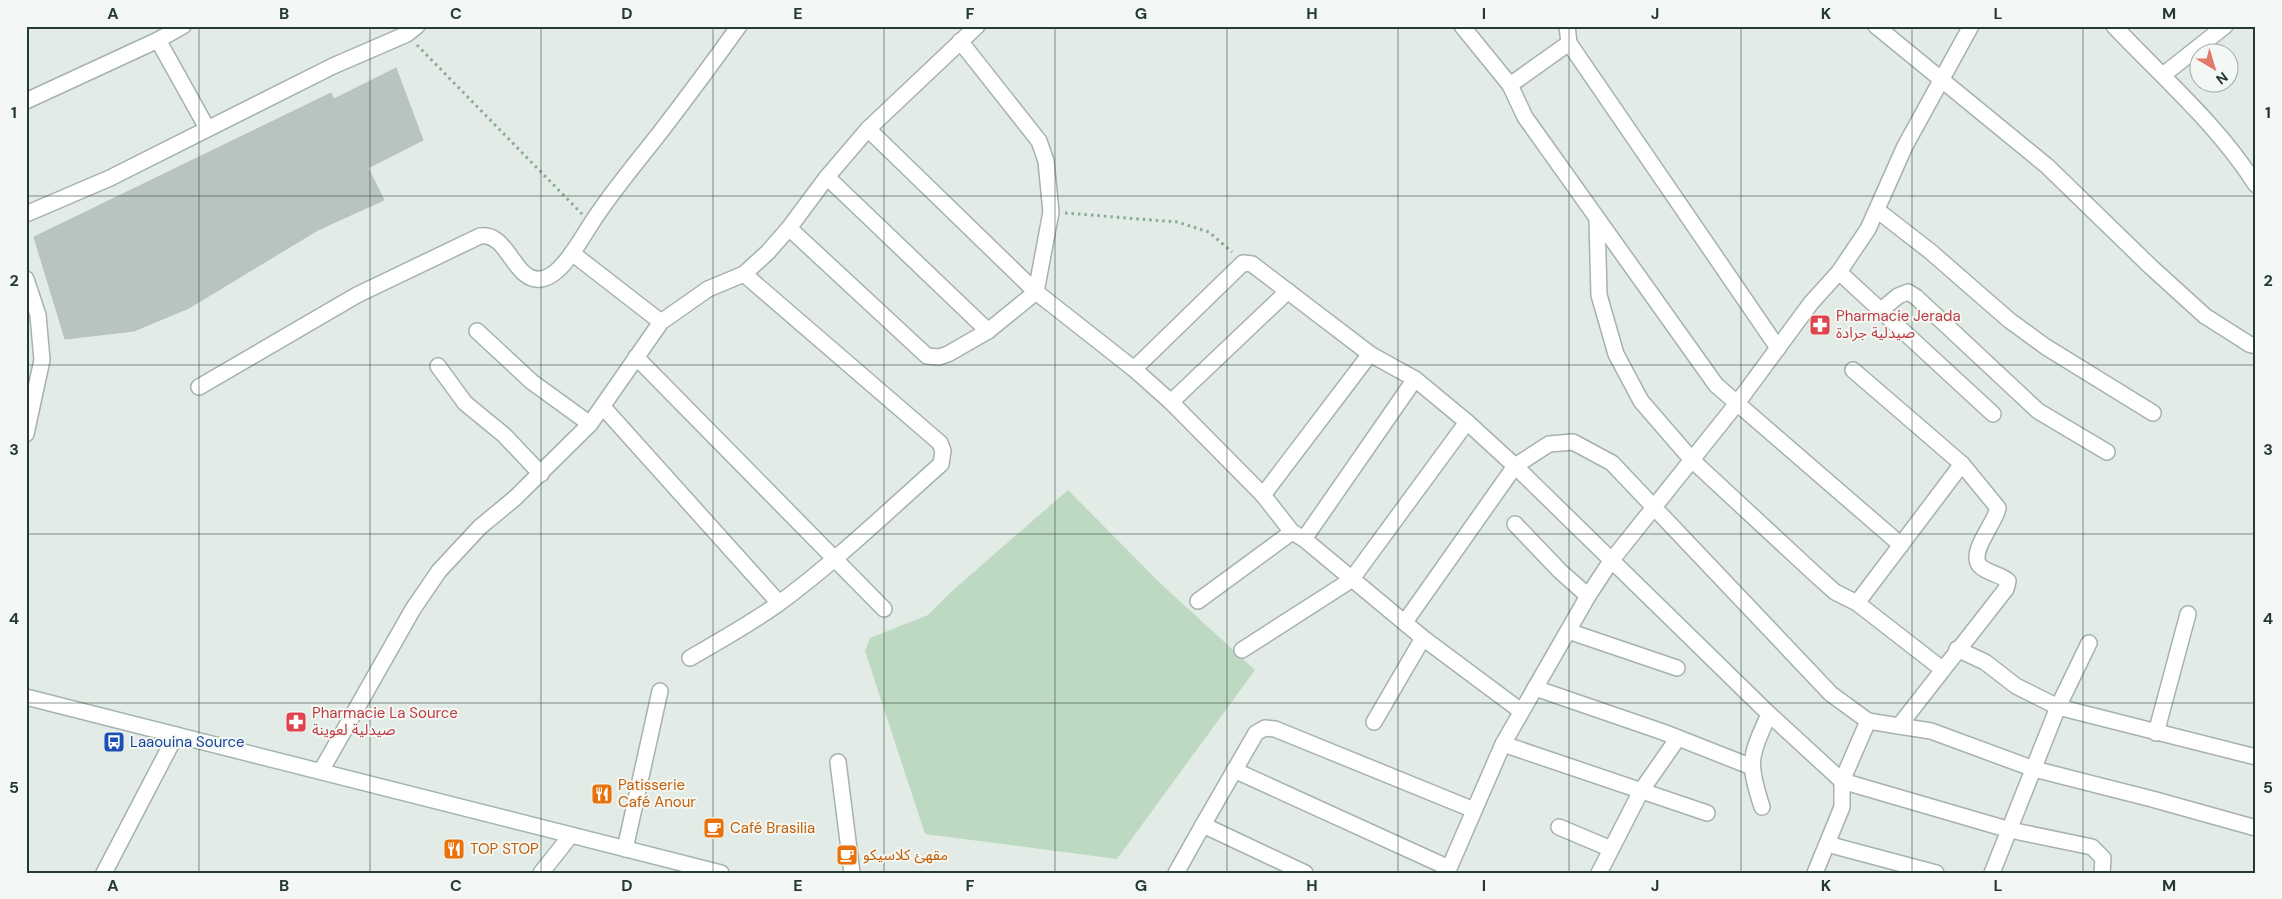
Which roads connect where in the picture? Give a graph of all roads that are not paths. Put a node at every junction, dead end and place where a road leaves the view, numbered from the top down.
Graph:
1 (183, 26) edge
2 (739, 26) edge
3 (977, 26) edge
4 (1462, 26) edge
5 (1567, 26) edge
6 (1876, 26) edge
7 (1971, 26) edge
8 (2114, 26) edge
9 (2225, 26) edge
10 (412, 30) edge
11 (158, 40) junction
12 (960, 41) junction
13 (1569, 42) junction
14 (2163, 75) junction
15 (1940, 80) junction
16 (1510, 85) junction
17 (26, 101) edge
18 (207, 128) junction
19 (868, 129) junction
20 (827, 177) junction
21 (2256, 185) edge
22 (1876, 210) junction
23 (26, 214) edge
24 (1597, 220) junction
25 (789, 228) junction
26 (572, 253) junction
27 (1839, 272) junction
28 (744, 274) junction
29 (26, 279) edge
30 (1288, 291) junction
31 (1036, 292) junction
32 (1880, 311) junction
33 (662, 322) junction
34 (477, 331) dead end
35 (988, 331) junction
36 (2256, 346) edge
37 (1778, 348) junction
38 (1370, 354) junction
39 (636, 356) junction
40 (438, 366) dead end
41 (1134, 369) junction
42 (1853, 370) dead end
43 (1415, 379) junction
44 (199, 387) dead end
45 (1171, 402) junction
46 (1738, 402) junction
47 (603, 407) junction
48 (2153, 413) dead end
49 (1993, 414) dead end
50 (1467, 422) junction
51 (590, 424) junction
52 (26, 434) edge
53 (2107, 452) dead end
54 (1692, 460) junction
55 (1962, 464) junction
56 (1515, 466) junction
57 (541, 474) junction
58 (1263, 496) junction
59 (1655, 508) junction
60 (1515, 524) dead end
61 (1298, 536) junction
62 (1901, 545) junction
63 (835, 558) junction
64 (1611, 561) junction
65 (1351, 580) junction
66 (1588, 596) junction
67 (1198, 601) dead end
68 (779, 603) junction
69 (1857, 603) junction
70 (884, 610) dead end
71 (2188, 614) dead end
72 (1405, 622) junction
73 (1568, 631) junction
74 (1423, 638) junction
75 (2090, 643) dead end
76 (1957, 649) junction
77 (1242, 650) dead end
78 (690, 658) dead end
79 (1677, 668) dead end
80 (1942, 669) junction
81 (1535, 688) junction
82 (660, 692) dead end
83 (28, 702) edge
84 (2058, 707) junction
85 (1521, 711) junction
86 (1769, 714) junction
87 (1868, 721) junction
88 (1374, 722) dead end
89 (1899, 726) junction
90 (2156, 733) junction
91 (176, 735) junction
92 (1678, 738) junction
93 (1503, 744) junction
94 (2256, 757) edge
95 (838, 762) dead end
96 (1752, 766) junction
97 (2034, 769) junction
98 (1234, 770) junction
99 (321, 771) junction
100 (1842, 781) junction
101 (1641, 791) junction
102 (1762, 807) dead end
103 (1474, 810) junction
104 (1707, 813) dead end
105 (1203, 825) junction
106 (1559, 827) dead end
107 (2256, 828) edge
108 (2010, 830) junction
109 (571, 835) junction
110 (1827, 844) junction
111 (625, 849) junction
112 (1611, 850) junction
113 (698, 870) edge
114 (1448, 870) edge
115 (104, 873) edge
116 (541, 873) edge
117 (721, 873) edge
118 (852, 873) edge
119 (1176, 873) edge
120 (1305, 873) edge
121 (1599, 873) edge
122 (1816, 873) edge
123 (1936, 873) edge
124 (1992, 873) edge
125 (2102, 873) edge

1 - 11 street
2 - 26 street
3 - 12 street
4 - 16 street
5 - 13 street
6 - 15 street
7 - 15 street
8 - 14 street
9 - 14 street
10 - 18 street
11 - 17 street
11 - 18 street
12 - 19 street
12 - 31 street
13 - 16 street
13 - 37 street
14 - 21 street
15 - 22 street
15 - 36 street
16 - 24 street
18 - 23 street
19 - 20 street
19 - 31 street
20 - 25 street
20 - 35 street
22 - 27 street
22 - 48 street
24 - 46 street
24 - 54 street
25 - 28 street
25 - 35 street
26 - 33 street
26 - 44 street
27 - 32 street
27 - 37 street
28 - 33 street
28 - 63 street
29 - 52 street
30 - 38 street
30 - 41 street
30 - 45 street
31 - 35 street
31 - 41 street
32 - 49 street
32 - 53 street
33 - 39 street
34 - 51 street
37 - 46 street
38 - 43 street
38 - 58 street
39 - 47 street
39 - 63 street
40 - 57 street
41 - 45 street
42 - 55 street
43 - 50 street
43 - 61 street
45 - 58 street
46 - 54 street
46 - 62 street
47 - 51 street
47 - 68 street
50 - 56 street
50 - 65 street
51 - 57 street
54 - 59 street
54 - 69 street
55 - 62 street
55 - 76 street
56 - 59 street
56 - 64 street
56 - 72 street
57 - 99 street
58 - 61 street
59 - 64 street
59 - 87 street
60 - 66 street
61 - 65 street
61 - 67 street
62 - 69 street
63 - 68 street
63 - 70 street
64 - 66 street
64 - 86 street
65 - 72 street
65 - 77 street
66 - 73 street
68 - 78 street
69 - 80 street
71 - 90 street
72 - 74 street
73 - 79 street
73 - 81 street
74 - 85 street
74 - 88 street
75 - 84 street
76 - 80 street
76 - 84 street
80 - 89 street
81 - 85 street
81 - 92 street
82 - 111 street
83 - 91 street
84 - 90 street
84 - 97 street
85 - 93 street
86 - 96 street
86 - 100 street
87 - 89 street
87 - 100 street
89 - 97 street
90 - 94 street
91 - 99 street
91 - 115 street
92 - 96 street
92 - 101 street
93 - 101 street
93 - 103 street
95 - 118 street
96 - 102 street
97 - 107 street
97 - 108 street
98 - 103 street
98 - 105 street
98 - 114 street
99 - 109 street
100 - 108 street
100 - 110 street
101 - 104 street
101 - 112 street
103 - 114 street
105 - 119 street
105 - 120 street
106 - 112 street
108 - 124 street
108 - 125 street
109 - 111 street
109 - 116 street
110 - 122 street
110 - 123 street
111 - 113 street
112 - 121 street
113 - 117 street

